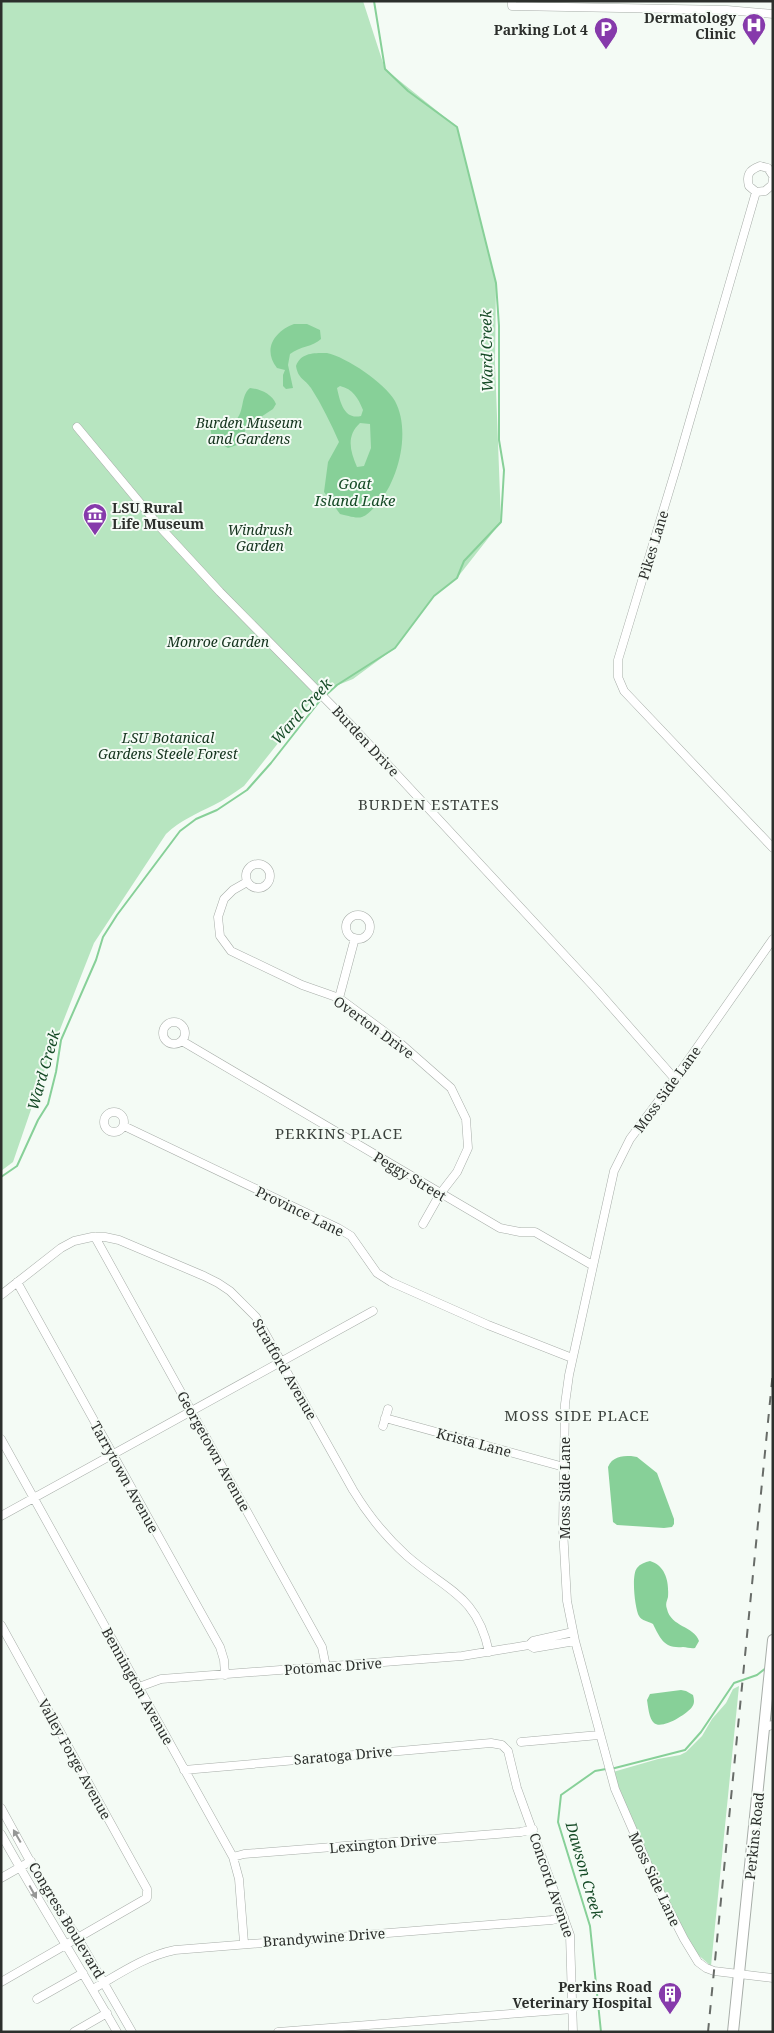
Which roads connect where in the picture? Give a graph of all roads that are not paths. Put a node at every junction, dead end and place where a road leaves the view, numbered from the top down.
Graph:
1 (512, 4) edge
2 (524, 4) edge
3 (773, 14) edge
4 (773, 177) edge
5 (756, 192) junction
6 (76, 427) dead end
7 (773, 848) edge
8 (248, 882) dead end
9 (355, 938) dead end
10 (773, 939) edge
11 (339, 998) junction
12 (182, 1041) dead end
13 (676, 1080) junction
14 (124, 1126) dead end
15 (440, 1194) junction
16 (423, 1224) dead end
17 (96, 1237) junction
18 (592, 1265) junction
19 (17, 1282) junction
20 (1, 1295) edge
21 (373, 1311) dead end
22 (572, 1358) junction
23 (282, 1361) junction
24 (388, 1409) dead end
25 (192, 1411) junction
26 (385, 1418) junction
27 (383, 1426) dead end
28 (1, 1439) edge
29 (113, 1454) junction
30 (564, 1467) junction
31 (34, 1498) junction
32 (1, 1516) edge
33 (1, 1625) edge
34 (573, 1632) junction
35 (773, 1640) edge
36 (575, 1641) junction
37 (529, 1645) junction
38 (489, 1652) junction
39 (326, 1667) junction
40 (225, 1674) junction
41 (139, 1686) junction
42 (769, 1711) edge
43 (769, 1726) edge
44 (599, 1735) junction
45 (521, 1742) dead end
46 (502, 1745) joint
47 (184, 1770) junction
48 (1, 1808) edge
49 (533, 1829) junction
50 (1, 1834) edge
51 (233, 1857) junction
52 (31, 1861) junction
53 (20, 1867) junction
54 (1, 1878) edge
55 (564, 1917) junction
56 (78, 1938) junction
57 (244, 1943) junction
58 (67, 1944) junction
59 (83, 1973) junction
60 (740, 1975) junction
61 (773, 1978) edge
62 (1, 1982) edge
63 (104, 1982) junction
64 (92, 1989) junction
65 (37, 1999) dead end
66 (572, 2009) junction
67 (107, 2013) junction
68 (74, 2032) edge
69 (117, 2032) edge
70 (132, 2032) edge
71 (278, 2032) edge
72 (573, 2032) edge
73 (733, 2032) edge

1 - 2 street
2 - 3 street
4 - 5 street
4 - 5 street
5 - 7 street, Pikes Lane
6 - 13 street, Burden Drive
8 - 11 street, Overton Drive
9 - 11 street
10 - 13 street, Moss Side Lane
11 - 15 street, Overton Drive
12 - 15 street, Peggy Street
13 - 18 street, Moss Side Lane
14 - 22 street, Province Lane
15 - 16 street, Overton Drive
15 - 18 street, Peggy Street
17 - 19 street, Stratford Avenue
17 - 23 street, Stratford Avenue
17 - 25 street, Georgetown Avenue
18 - 22 street, Moss Side Lane
19 - 20 street, Stratford Avenue
19 - 29 street, Tarrytown Avenue
21 - 23 street
22 - 30 street, Moss Side Lane
23 - 25 street
23 - 38 street, Stratford Avenue
24 - 26 street
25 - 29 street
25 - 39 street, Georgetown Avenue
26 - 27 street
26 - 30 street, Krista Lane
28 - 31 street, Bennington Avenue
29 - 31 street
29 - 40 street, Tarrytown Avenue
30 - 34 street, Moss Side Lane
31 - 32 street
31 - 41 street, Bennington Avenue
33 - 56 street, Valley Forge Avenue
34 - 36 street, Moss Side Lane
34 - 37 street, Potomac Drive
35 - 42 main road, Perkins Road
36 - 37 street, Potomac Drive
36 - 44 street, Moss Side Lane
37 - 38 street, Potomac Drive
38 - 39 street, Potomac Drive
39 - 40 street, Potomac Drive
40 - 41 street, Potomac Drive
41 - 47 street, Bennington Avenue
42 - 43 main road, Perkins Road
43 - 60 main road, Perkins Road
44 - 45 street
44 - 60 street, Moss Side Lane
46 - 47 street, Saratoga Drive
46 - 49 street, Concord Avenue
47 - 51 street, Bennington Avenue
52 -> 48 street, Congress Boulevard
49 - 51 street, Lexington Drive
49 - 55 street, Concord Avenue
50 - 53 street, Congress Boulevard
51 - 57 street, Bennington Avenue
52 - 53 street
52 - 56 street, Congress Boulevard
53 - 54 street
53 -> 58 street, Congress Boulevard
55 - 57 street, Brandywine Drive
55 - 66 street, Concord Avenue
56 - 58 street
56 - 63 street, Congress Boulevard
57 - 63 street, Brandywine Drive
58 - 59 street, Congress Boulevard
58 - 62 street
59 - 64 street, Congress Boulevard
59 - 65 street
60 - 61 street, Moss Side Lane
60 - 73 main road, Perkins Road
63 - 64 street, Brandywine Drive
63 - 70 street, Congress Boulevard
64 - 67 street, Congress Boulevard
66 - 71 street
66 - 72 street, Concord Avenue
67 - 68 street
67 - 69 street, Congress Boulevard

